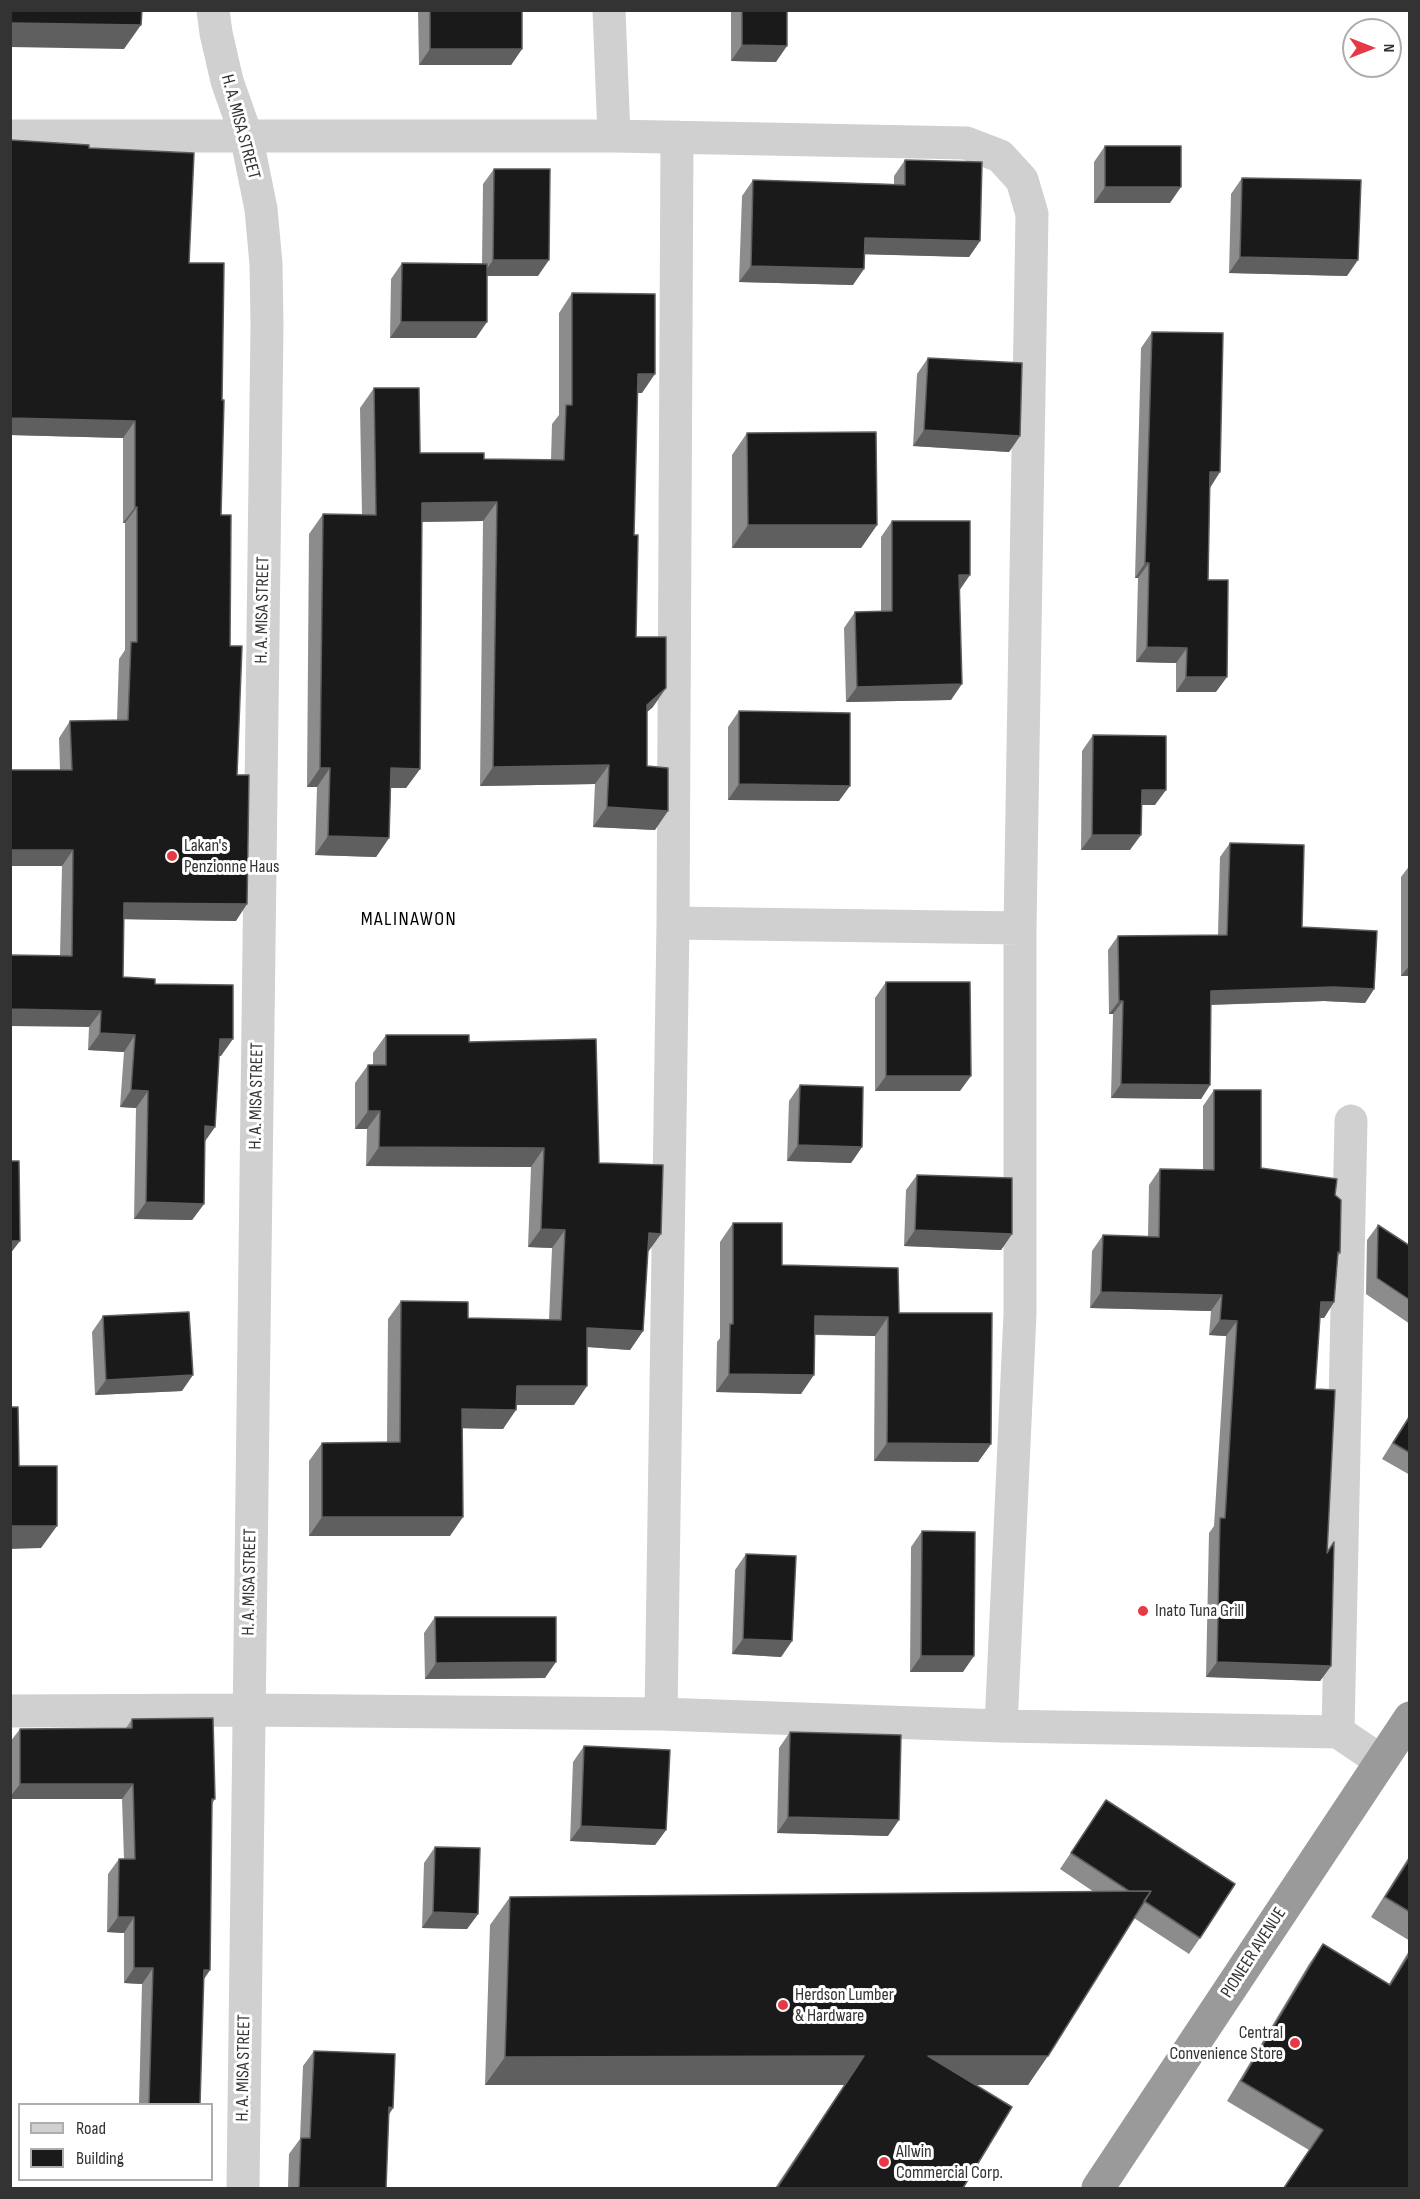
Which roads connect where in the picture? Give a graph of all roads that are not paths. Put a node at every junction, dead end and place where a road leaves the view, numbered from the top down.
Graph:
1 (213, 10) edge
2 (609, 10) edge
3 (246, 135) junction
4 (10, 136) edge
5 (614, 136) junction
6 (677, 137) junction
7 (673, 923) junction
8 (1020, 928) junction
9 (1350, 1121) dead end
10 (248, 1710) junction
11 (10, 1711) edge
12 (661, 1714) junction
13 (1410, 1718) edge
14 (1001, 1726) junction
15 (1338, 1732) junction
16 (1381, 1761) junction
17 (243, 2188) edge
18 (1098, 2188) edge

1 - 3 street, H. A. MISA STREET
2 - 5 street
3 - 4 street
3 - 5 street
3 - 10 street, H. A. MISA STREET
5 - 6 street
6 - 7 street
6 - 8 street
7 - 8 street
7 - 12 street
8 - 14 street
9 - 15 street
10 - 11 street
10 - 12 street
10 - 17 street, H. A. MISA STREET
12 - 14 street
13 - 16 highway, PIONEER AVENUE
14 - 15 street
15 - 16 street
16 - 18 highway, PIONEER AVENUE

